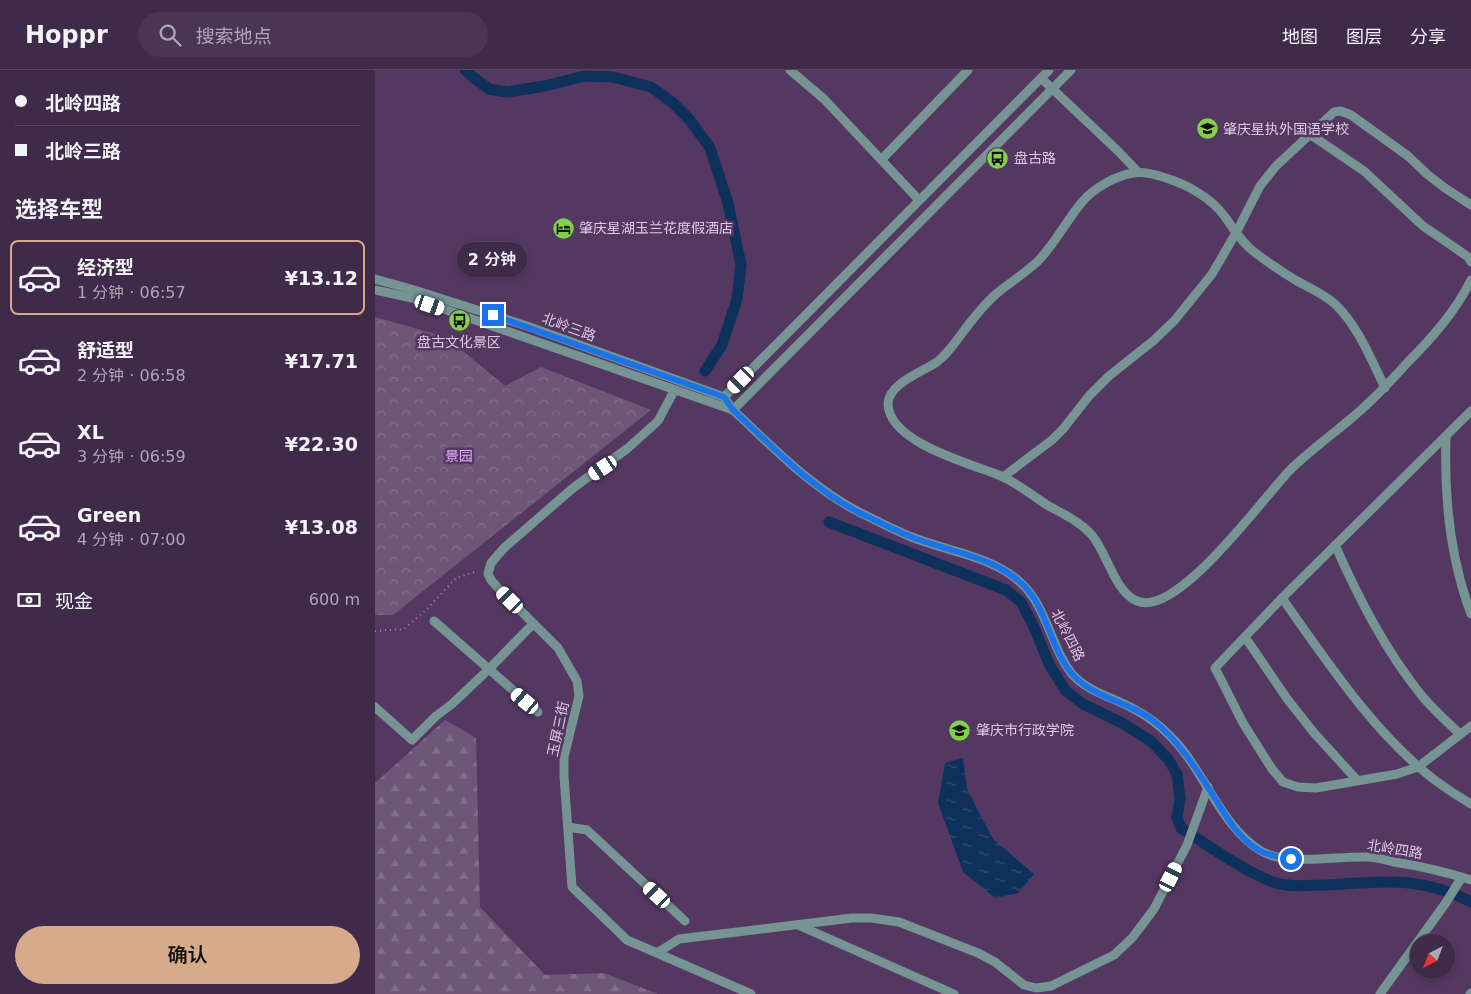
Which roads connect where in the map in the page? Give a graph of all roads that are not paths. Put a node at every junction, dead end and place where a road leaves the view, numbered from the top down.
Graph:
1 (790, 70) edge
2 (968, 70) edge
3 (1049, 70) edge
4 (1071, 70) edge
5 (1041, 78) junction
6 (1052, 89) junction
7 (1311, 135) junction
8 (882, 159) junction
9 (1137, 172) junction
10 (919, 200) junction
11 (1471, 205) edge
12 (1236, 233) junction
13 (868, 252) junction
14 (1470, 258) edge
15 (879, 263) junction
16 (375, 279) edge
17 (1471, 280) edge
18 (375, 290) edge
19 (1385, 388) junction
20 (675, 391) junction
21 (724, 397) junction
22 (733, 410) junction
23 (1471, 411) edge
24 (1463, 419) junction
25 (1471, 424) edge
26 (1446, 436) junction
27 (1003, 477) junction
28 (1335, 545) junction
29 (1282, 598) junction
30 (1471, 614) edge
31 (434, 621) dead end
32 (533, 624) junction
33 (1245, 636) junction
34 (488, 670) junction
35 (375, 707) edge
36 (538, 712) dead end
37 (1471, 726) edge
38 (1460, 734) junction
39 (1418, 767) junction
40 (1357, 780) junction
41 (1208, 787) junction
42 (1471, 804) edge
43 (567, 827) junction
44 (1467, 879) edge
45 (685, 921) dead end
46 (797, 924) junction
47 (657, 953) junction
48 (751, 994) edge
49 (954, 994) edge
50 (1380, 994) edge

1 - 8 street
2 - 8 street
3 - 5 street
4 - 6 street
5 - 6 street
5 - 10 street
6 - 9 street
6 - 15 street
7 - 11 street
7 - 12 street
7 - 14 street
8 - 10 street
9 - 12 street
9 - 27 street
10 - 13 street
12 - 19 street
12 - 27 street
13 - 15 street
13 - 21 street
15 - 22 street
16 - 21 street, 北岭三路
17 - 19 street
18 - 20 street, 北岭三路
19 - 27 street
20 - 22 street, 北岭三路
20 - 32 street, 玉屏三街
21 - 22 street, 北岭四路
22 - 41 street, 北岭四路
23 - 24 street
24 - 25 street
24 - 26 street
26 - 28 street
26 - 30 street
28 - 29 street
28 - 38 street
29 - 33 street
29 - 39 street
31 - 34 street
32 - 34 street
32 - 43 street, 玉屏三街
33 - 40 street
33 - 40 street
34 - 35 street
34 - 36 street
37 - 38 street
38 - 39 street
39 - 40 street
39 - 42 street
41 - 44 street, 北岭四路
41 - 46 street
43 - 45 street
43 - 47 street, 玉屏三街
44 - 50 street
46 - 47 street
46 - 49 street
47 - 48 street, 玉屏三街

